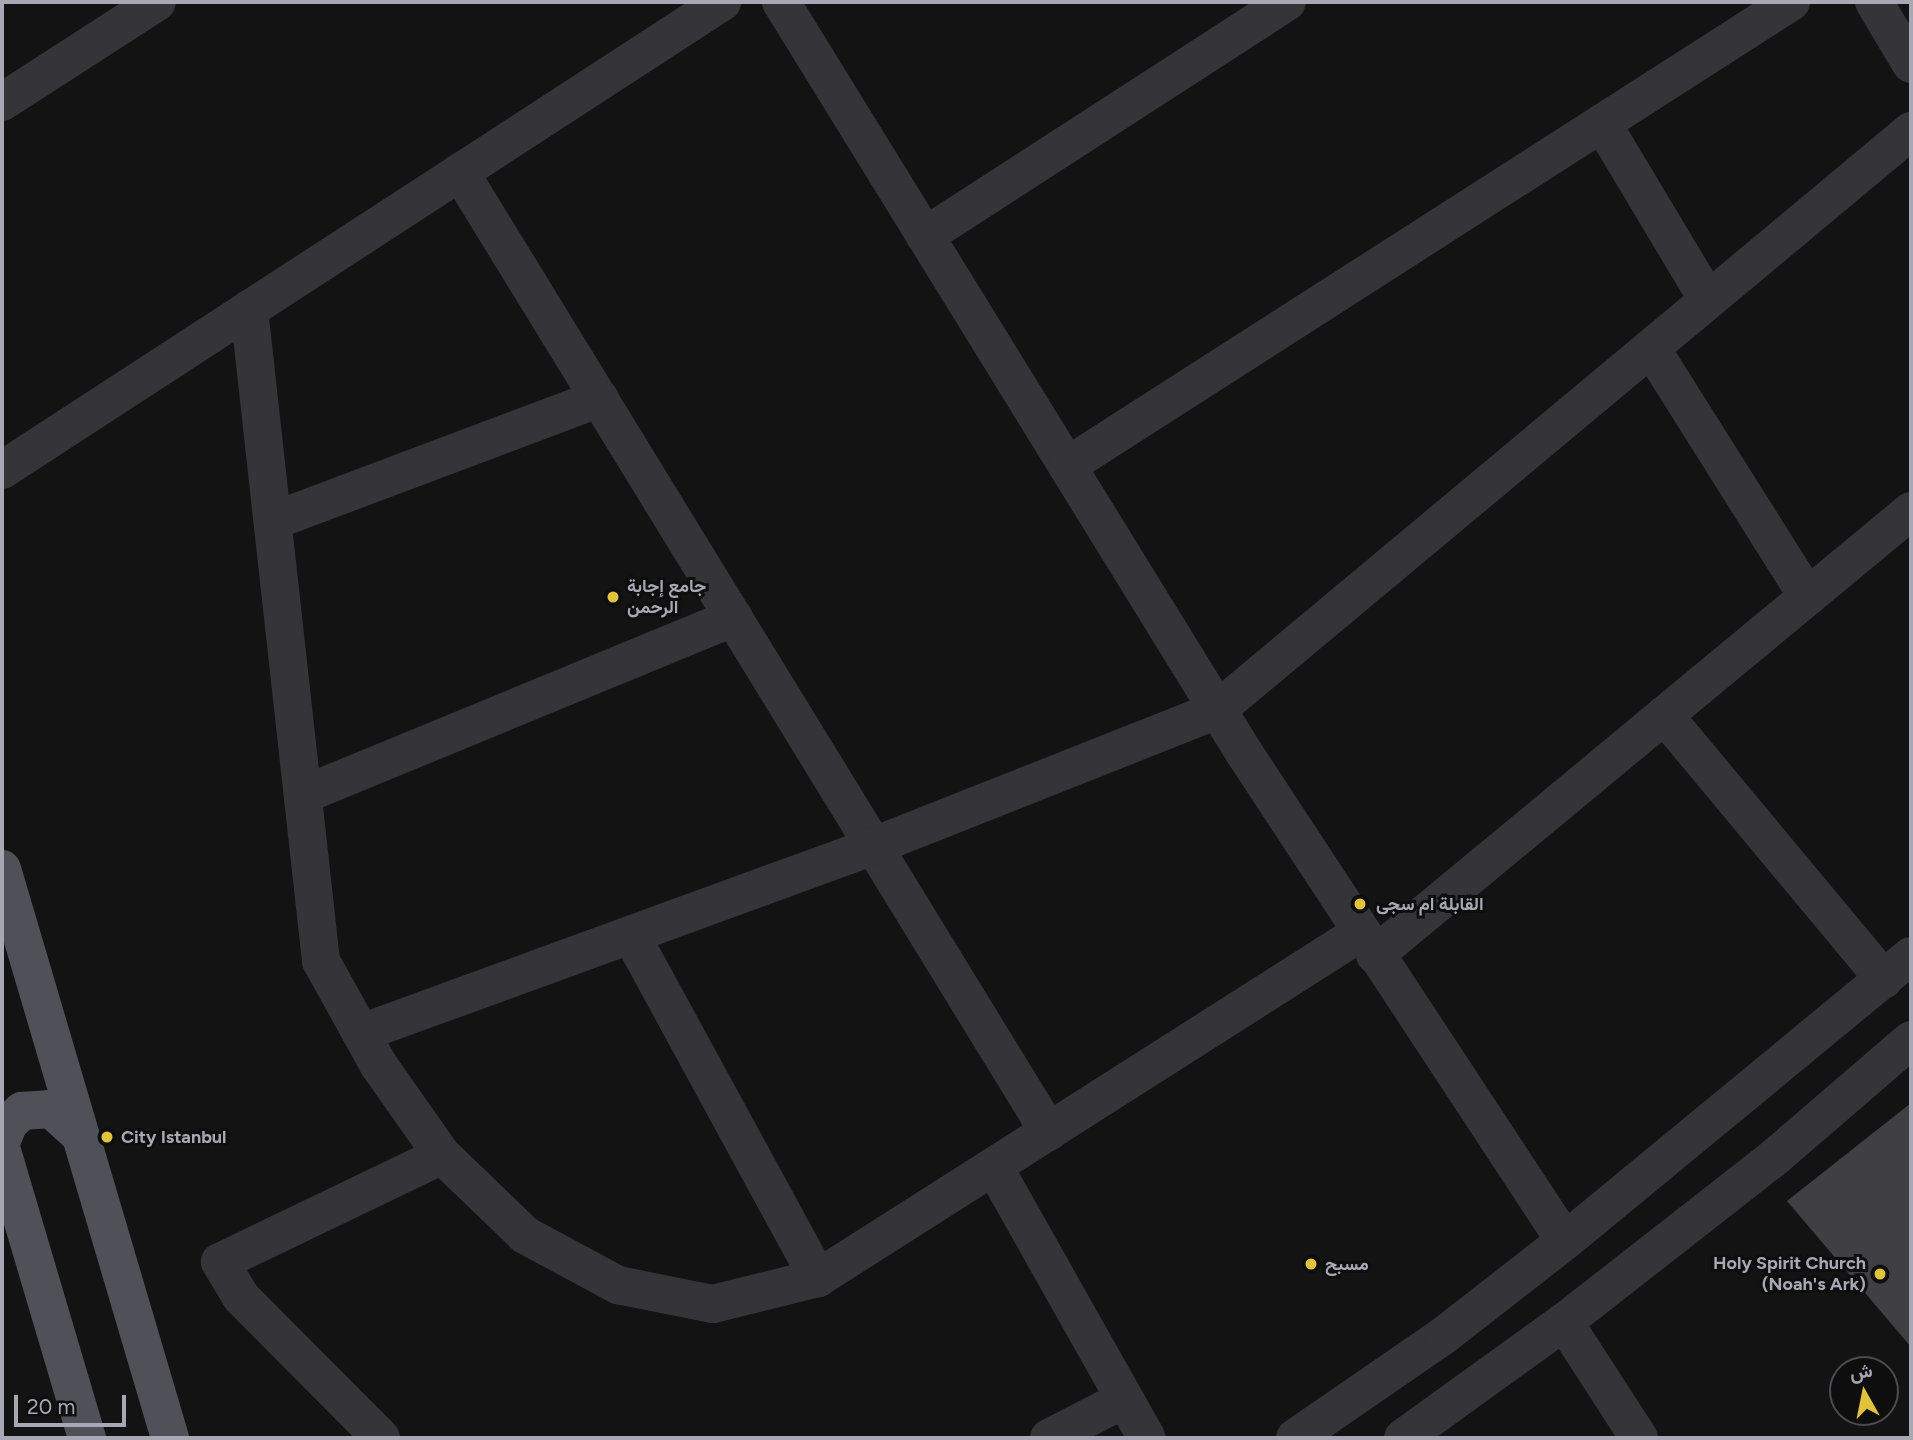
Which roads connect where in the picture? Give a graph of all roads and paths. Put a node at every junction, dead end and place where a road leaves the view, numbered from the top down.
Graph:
1 (157, 2) edge
2 (722, 2) edge
3 (781, 2) edge
4 (1287, 2) edge
5 (1791, 2) edge
6 (1874, 2) edge
7 (1911, 64) edge
8 (2, 102) edge
9 (1602, 123) junction
10 (1911, 131) edge
11 (460, 172) junction
12 (925, 236) junction
13 (1708, 300) junction
14 (249, 309) junction
15 (1651, 348) junction
16 (600, 398) junction
17 (1067, 466) junction
18 (2, 470) edge
19 (1911, 511) edge
20 (273, 521) junction
21 (1808, 597) junction
22 (734, 617) junction
23 (1217, 710) junction
24 (1664, 715) junction
25 (303, 795) junction
26 (874, 846) junction
27 (2, 869) edge
28 (7, 918) edge
29 (631, 935) junction
30 (1368, 944) junction
31 (1902, 966) edge
32 (361, 1033) junction
33 (1911, 1040) edge
34 (1049, 1132) junction
35 (80, 1135) junction
36 (2, 1140) edge
37 (2, 1152) edge
38 (442, 1155) junction
39 (994, 1167) junction
40 (1565, 1241) junction
41 (818, 1278) junction
42 (1564, 1322) junction
43 (1125, 1399) junction
44 (84, 1437) edge
45 (170, 1438) edge
46 (381, 1438) edge
47 (1049, 1438) edge
48 (1147, 1438) edge
49 (1295, 1438) edge
50 (1403, 1438) edge
51 (1639, 1438) edge

1 - 8 street
2 - 11 street
3 - 12 street
4 - 12 street
5 - 9 street
6 - 7 street
9 - 13 street
9 - 17 street
10 - 13 street
11 - 14 street
11 - 16 street
12 - 17 street
13 - 15 street
14 - 18 street
14 - 20 street
15 - 21 street
15 - 23 street
16 - 20 street
16 - 22 street
17 - 23 street
19 - 21 street
20 - 25 street
21 - 24 street
22 - 25 street
22 - 26 street
23 - 26 street
23 - 30 street
24 - 30 street
24 - 31 street
25 - 32 street
26 - 29 street
26 - 34 street
27 - 28 main road
28 - 35 main road
29 - 32 street
29 - 41 street
30 - 34 street
30 - 40 street
31 - 40 street
32 - 38 street
33 - 42 street
34 - 39 street
35 - 36 main road
35 - 45 main road
37 - 44 main road
38 - 41 street
38 - 46 street
39 - 41 street
39 - 43 street
40 - 49 street
42 - 50 street
42 - 51 street
43 - 47 street
43 - 48 street

